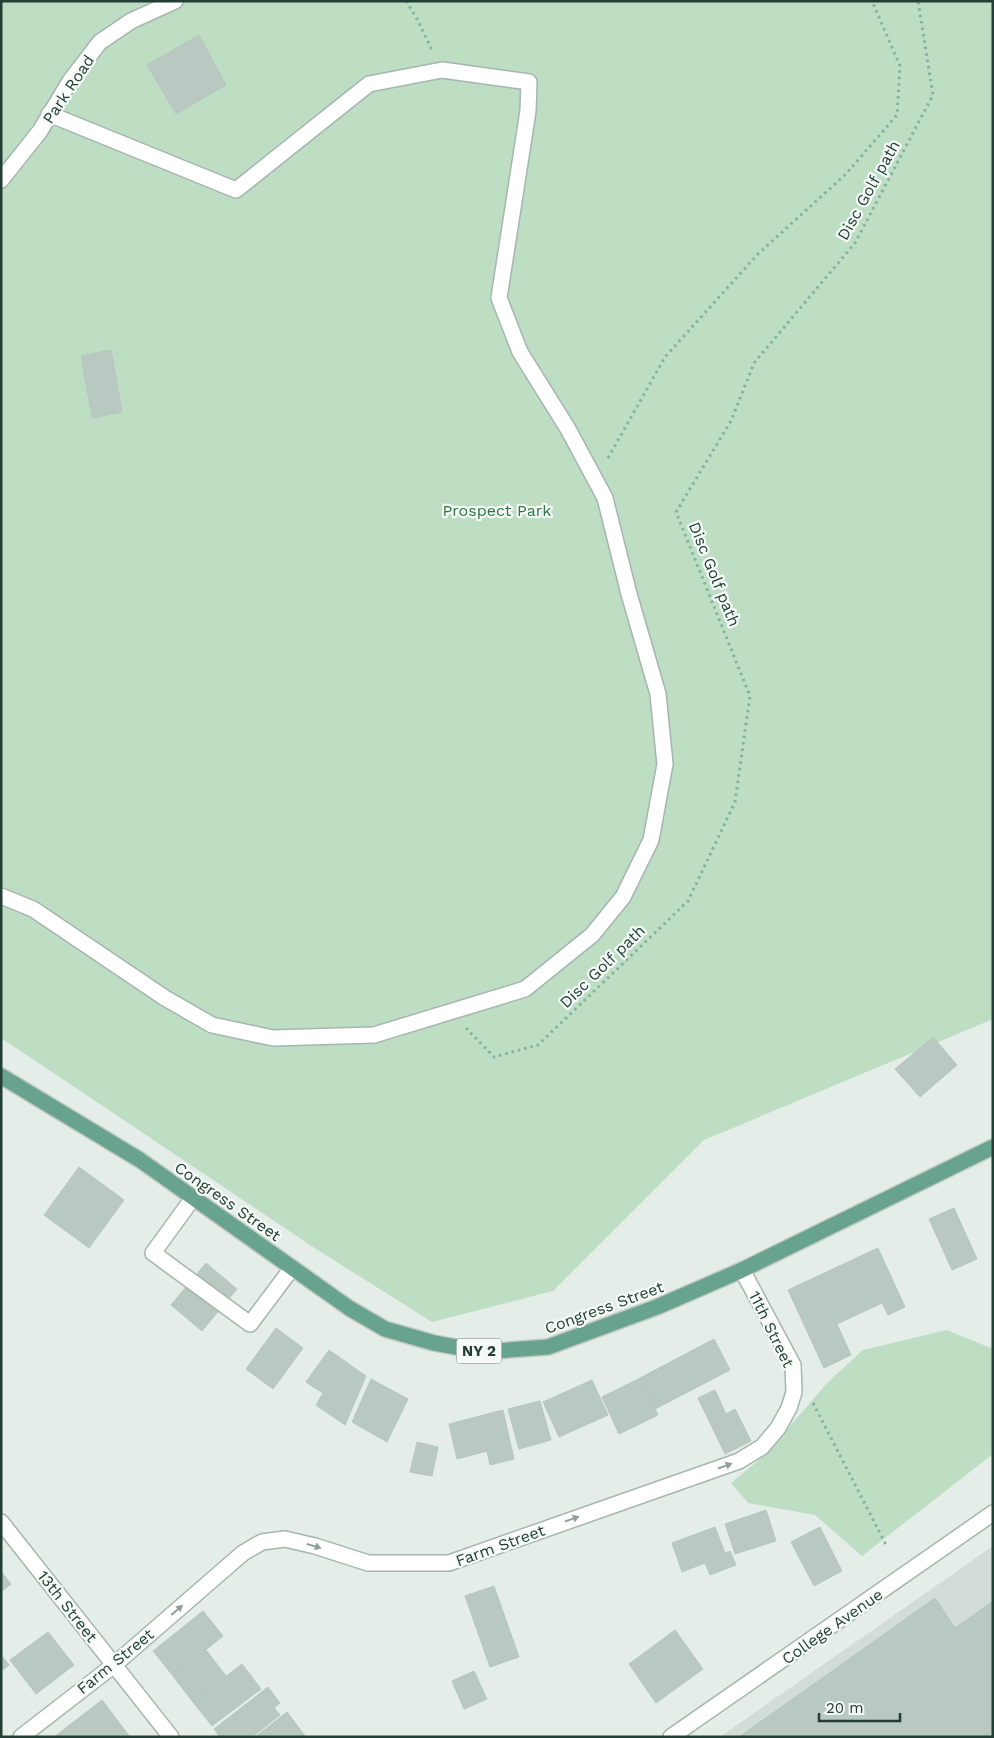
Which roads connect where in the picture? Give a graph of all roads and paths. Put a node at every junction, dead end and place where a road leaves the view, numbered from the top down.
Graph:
1 (175, 1) edge
2 (406, 1) edge
3 (872, 1) edge
4 (918, 1) edge
5 (442, 70) junction
6 (49, 114) junction
7 (1, 180) edge
8 (605, 498) junction
9 (1, 896) edge
10 (450, 1012) junction
11 (1, 1076) edge
12 (993, 1146) edge
13 (193, 1198) junction
14 (292, 1268) junction
15 (742, 1270) junction
16 (811, 1399) dead end
17 (784, 1418) joint
18 (993, 1514) edge
19 (1, 1522) edge
20 (886, 1545) dead end
21 (114, 1665) junction
22 (21, 1737) edge
23 (171, 1737) edge
24 (671, 1737) edge

1 - 6 street, Park Road
2 - 5 path
3 - 8 path
4 - 10 path, Disc Golf path
5 - 6 street
5 - 8 street
6 - 7 street, Park Road
8 - 10 street
9 - 10 street
11 - 13 main road, Congress Street / NY 2
12 - 15 main road, Congress Street / NY 2
13 - 14 main road, Congress Street / NY 2
13 - 14 street
14 - 15 main road, Congress Street / NY 2
15 - 17 street, 11th Street
16 - 20 path
21 -> 17 street, Farm Street
18 - 24 street, College Avenue
19 - 21 street, 13th Street
21 - 22 street, Farm Street
21 - 23 street, 13th Street

